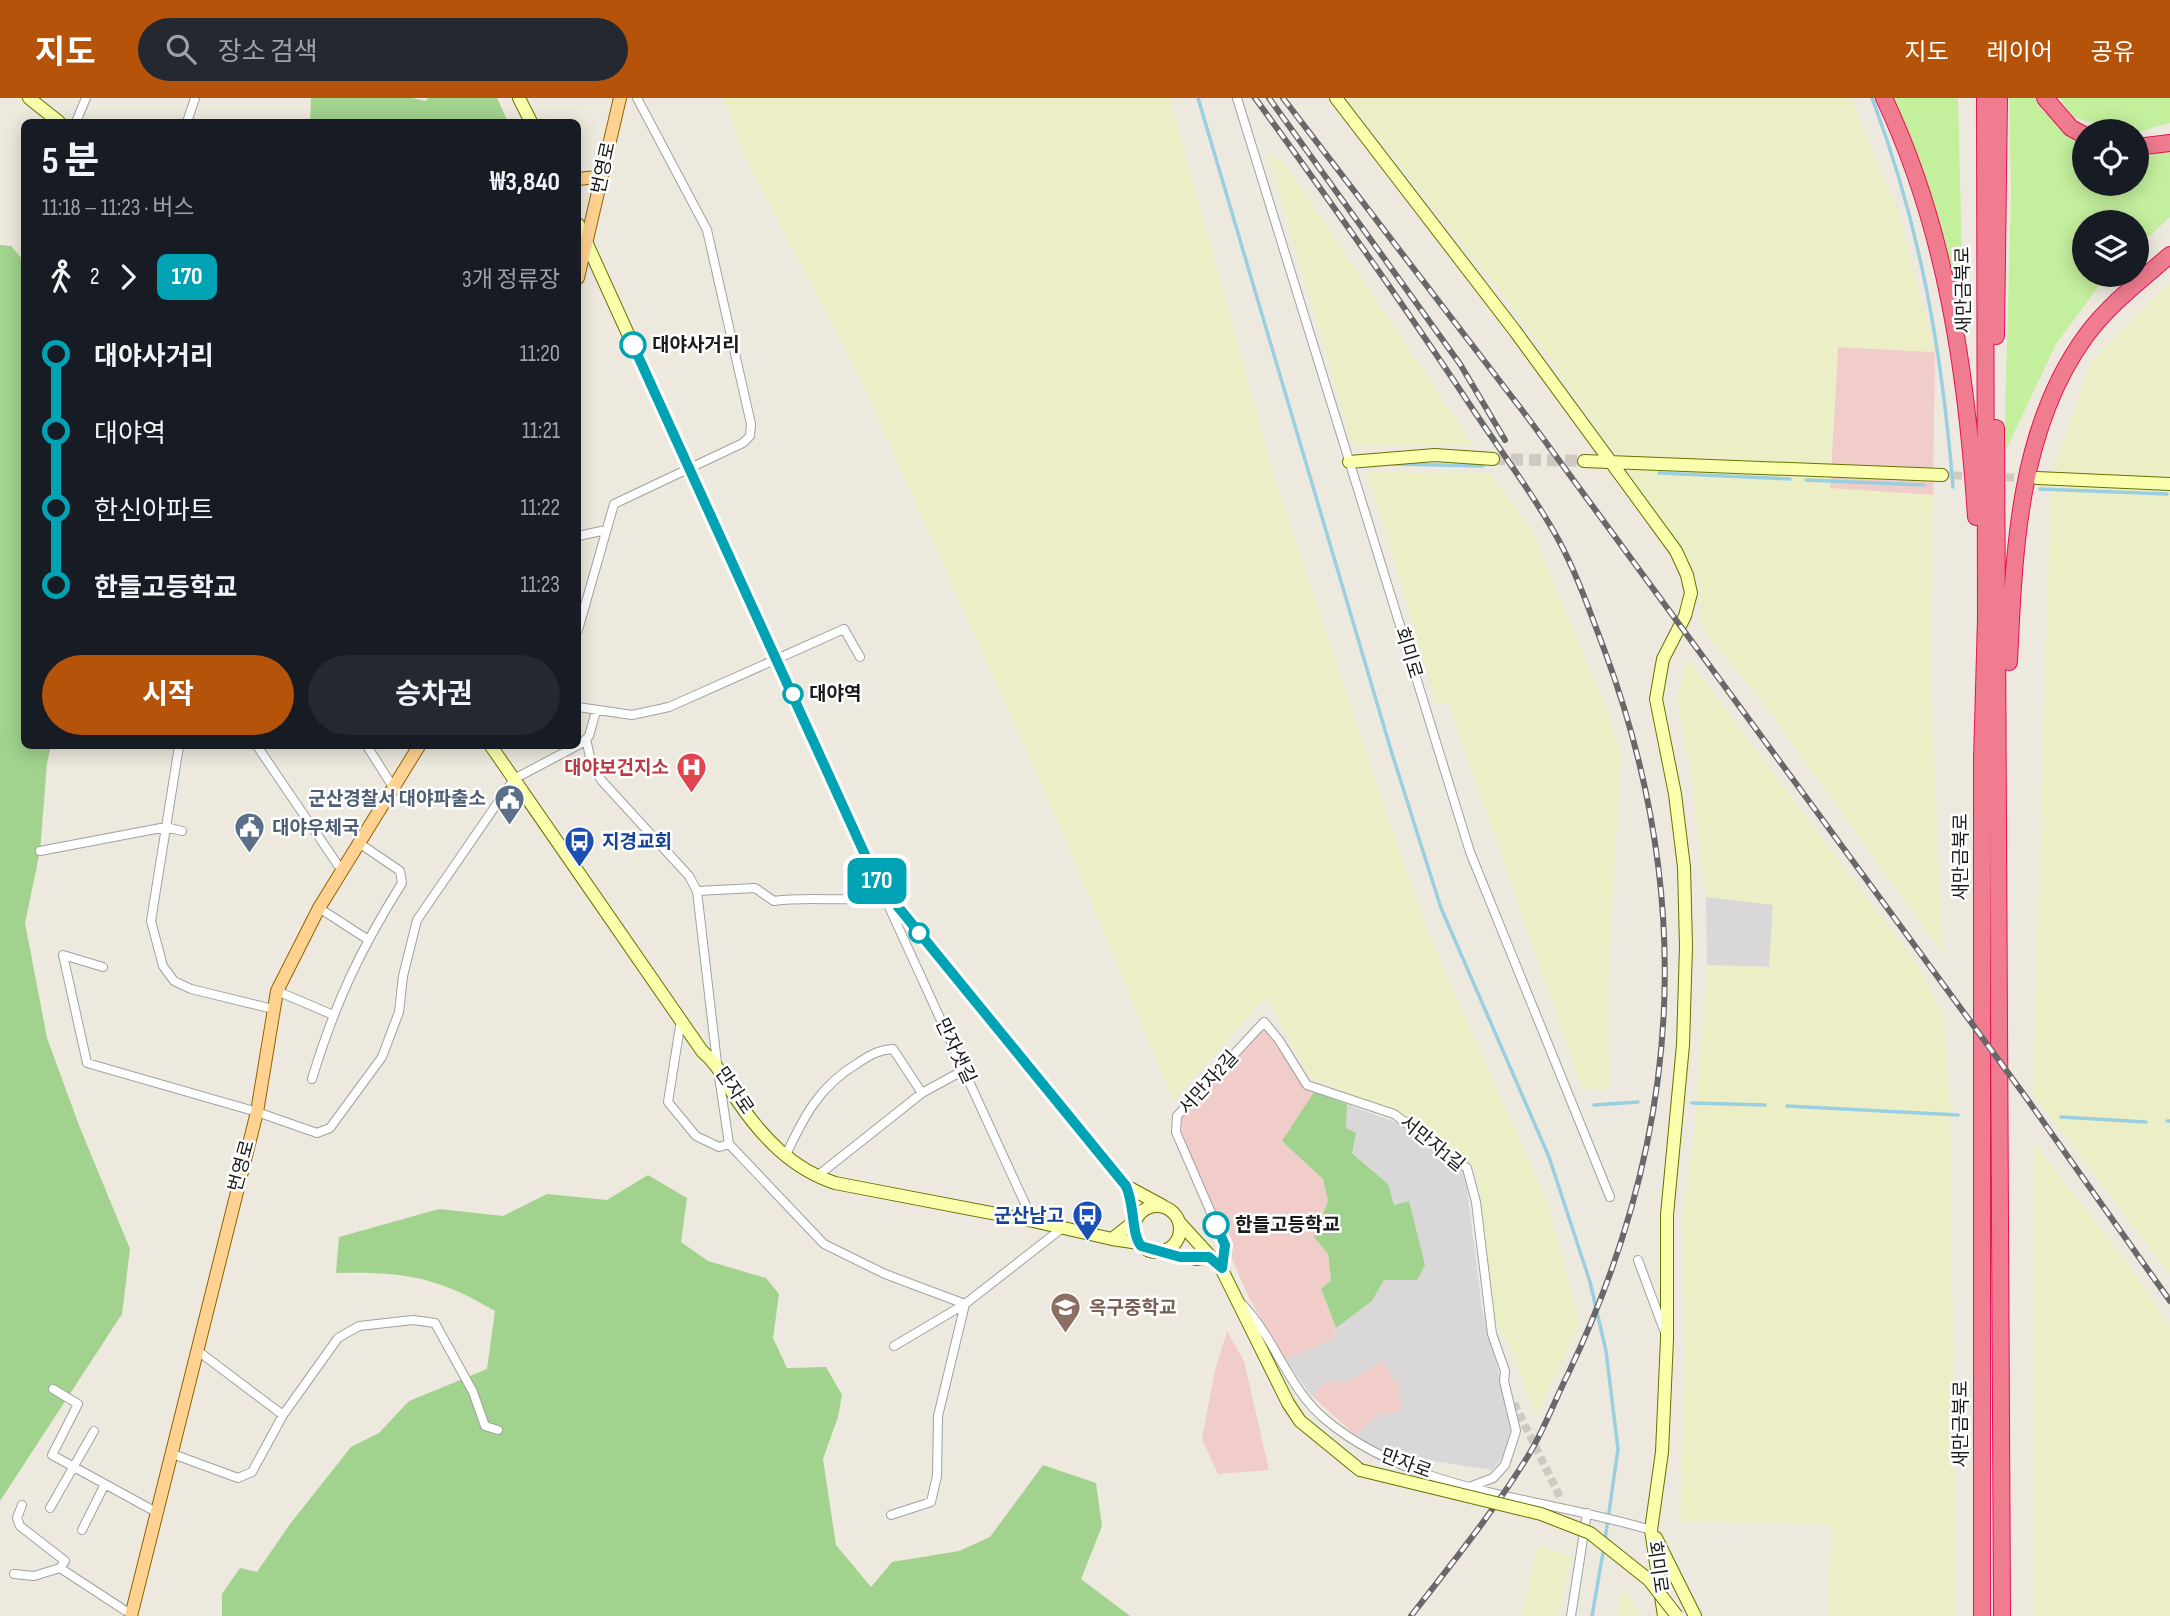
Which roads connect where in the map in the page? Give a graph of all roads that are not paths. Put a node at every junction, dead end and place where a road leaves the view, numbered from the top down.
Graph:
1 (29, 98) edge
2 (86, 98) edge
3 (195, 98) edge
4 (519, 98) edge
5 (620, 98) edge
6 (637, 98) edge
7 (1237, 98) edge
8 (1335, 98) edge
9 (1884, 98) edge
10 (1979, 98) edge
11 (1985, 98) edge
12 (1999, 98) edge
13 (2045, 98) edge
14 (55, 119) edge
15 (77, 119) edge
16 (188, 119) edge
17 (530, 119) edge
18 (2072, 129) edge
19 (2170, 143) edge
20 (2149, 146) edge
21 (605, 166) junction
22 (581, 179) edge
23 (1983, 190) junction
24 (581, 231) edge
25 (587, 246) junction
26 (2170, 246) edge
27 (2170, 255) edge
28 (581, 267) edge
29 (2118, 299) junction
30 (1493, 459) tunnel mouth
31 (1584, 461) tunnel mouth
32 (1349, 462) junction
33 (1611, 463) junction
34 (691, 468) junction
35 (1942, 475) tunnel mouth
36 (2037, 478) tunnel mouth
37 (2170, 484) edge
38 (606, 530) junction
39 (581, 535) edge
40 (581, 619) edge
41 (860, 656) dead end
42 (776, 657) junction
43 (581, 708) edge
44 (596, 711) junction
45 (586, 739) junction
46 (581, 742) edge
47 (179, 749) edge
48 (259, 749) edge
49 (369, 749) edge
50 (417, 749) edge
51 (493, 749) edge
52 (568, 749) edge
53 (514, 779) junction
54 (393, 787) junction
55 (166, 827) junction
56 (182, 831) dead end
57 (359, 843) junction
58 (40, 851) dead end
59 (1982, 855) junction
60 (2000, 856) junction
61 (342, 871) junction
62 (877, 881) junction
63 (697, 891) junction
64 (884, 896) junction
65 (319, 908) junction
66 (367, 939) junction
67 (103, 967) dead end
68 (277, 991) junction
69 (272, 1009) junction
70 (331, 1014) junction
71 (681, 1020) junction
72 (1264, 1022) joint
73 (717, 1063) junction
74 (964, 1070) junction
75 (312, 1079) dead end
76 (922, 1093) junction
77 (257, 1112) junction
78 (729, 1144) junction
79 (785, 1157) junction
80 (817, 1177) junction
81 (1126, 1186) junction
82 (1610, 1197) dead end
83 (1163, 1206) junction
84 (1033, 1221) junction
85 (1135, 1222) junction
86 (1179, 1222) junction
87 (1061, 1229) junction
88 (1112, 1239) junction
89 (1139, 1243) junction
90 (1162, 1252) junction
91 (1209, 1257) junction
92 (1639, 1260) dead end
93 (1222, 1268) junction
94 (1238, 1299) junction
95 (965, 1304) junction
96 (1667, 1339) junction
97 (894, 1346) dead end
98 (198, 1351) junction
99 (1504, 1381) junction
100 (53, 1389) dead end
101 (1514, 1403) tunnel mouth
102 (283, 1415) junction
103 (498, 1430) dead end
104 (94, 1431) dead end
105 (170, 1453) junction
106 (73, 1466) junction
107 (105, 1485) junction
108 (1472, 1486) junction
109 (1562, 1499) tunnel mouth
110 (22, 1505) dead end
111 (50, 1508) dead end
112 (1570, 1509) junction
113 (156, 1512) junction
114 (1587, 1513) junction
115 (891, 1515) dead end
116 (82, 1530) dead end
117 (1651, 1530) junction
118 (60, 1568) junction
119 (13, 1574) dead end
120 (131, 1615) edge
121 (1570, 1616) edge
122 (1664, 1616) edge
123 (1677, 1616) edge
124 (1695, 1616) edge
125 (1982, 1616) edge
126 (2001, 1616) edge

1 - 14 street
2 - 15 street
3 - 16 street
4 - 17 street
5 - 21 main road, 번영로
6 - 34 street
7 - 32 street, 회미로
8 - 33 street
9 - 59 highway
10 - 23 highway
11 - 23 highway, 새만금북로
12 - 60 highway, 새만금북로
13 - 18 highway
19 - 20 highway
21 - 22 main road
21 - 25 main road, 번영로
23 - 59 highway, 새만금북로
24 - 25 street
25 - 28 main road, 번영로
25 - 34 street
26 - 29 highway
27 - 29 highway
29 - 60 highway
30 - 32 street
31 - 33 street
32 - 82 street, 회미로
33 - 35 street
33 - 96 street
34 - 38 street
34 - 42 street
36 - 37 street
38 - 39 street
38 - 40 street
41 - 42 street
42 - 44 street
42 - 62 street
43 - 44 street
44 - 45 street
45 - 46 street
45 - 63 street
47 - 55 street
48 - 61 street
49 - 54 street
50 - 54 main road, 번영로
51 - 53 street, 만자로
52 - 53 street
53 - 71 street, 만자로
53 - 77 street
54 - 57 main road, 번영로
55 - 56 street
55 - 58 street
55 - 69 street
57 - 61 main road, 번영로
57 - 66 street
59 - 125 highway, 새만금북로
60 - 126 highway, 새만금북로
61 - 65 main road, 번영로
62 - 64 street, 만자샛길
62 - 81 street
63 - 64 street
63 - 73 street
64 - 74 street, 만자샛길
65 - 66 street
65 - 68 main road, 번영로
66 - 70 street
67 - 77 street
68 - 69 main road, 번영로
68 - 70 street
69 - 77 main road, 번영로
70 - 75 street
71 - 73 street, 만자로
71 - 78 street
72 - 93 street, 서만자2길
72 - 99 street, 서만자1길
73 - 78 street
73 - 79 street, 만자로
74 - 76 street
74 - 84 street, 만자샛길
76 - 79 street
76 - 80 street
77 - 98 main road, 번영로
78 - 95 street
79 - 80 street, 만자로
80 - 84 street, 만자로
81 - 83 street
81 - 85 street
83 - 85 street
83 - 86 street
84 - 87 street, 만자로
85 - 88 street
85 - 89 street
86 - 90 street
86 - 91 street, 만자로
87 - 88 street, 만자로
87 - 95 street
88 - 89 street, 만자로
89 - 90 street
90 - 91 street
91 - 93 street, 만자로
92 - 96 street
93 - 94 street, 만자로
94 - 108 street, 만자로
94 - 123 street, 만자로, bridge
95 - 97 street
95 - 115 street
96 - 117 street
98 - 102 street
98 - 105 main road, 번영로
99 - 101 street, 서만자1길
99 - 108 street, 서만자1길
100 - 106 street
102 - 103 street
102 - 105 street
104 - 106 street
105 - 113 main road, 번영로
106 - 107 street
106 - 111 street
107 - 113 street
107 - 116 street
108 - 112 street, 만자로
109 - 112 street
110 - 118 street
112 - 114 street, 만자로
113 - 120 main road, 번영로
114 - 117 street, 만자로
114 - 121 street
117 - 122 street, 회미로
117 - 124 street, 회미로
118 - 119 street
118 - 120 street

